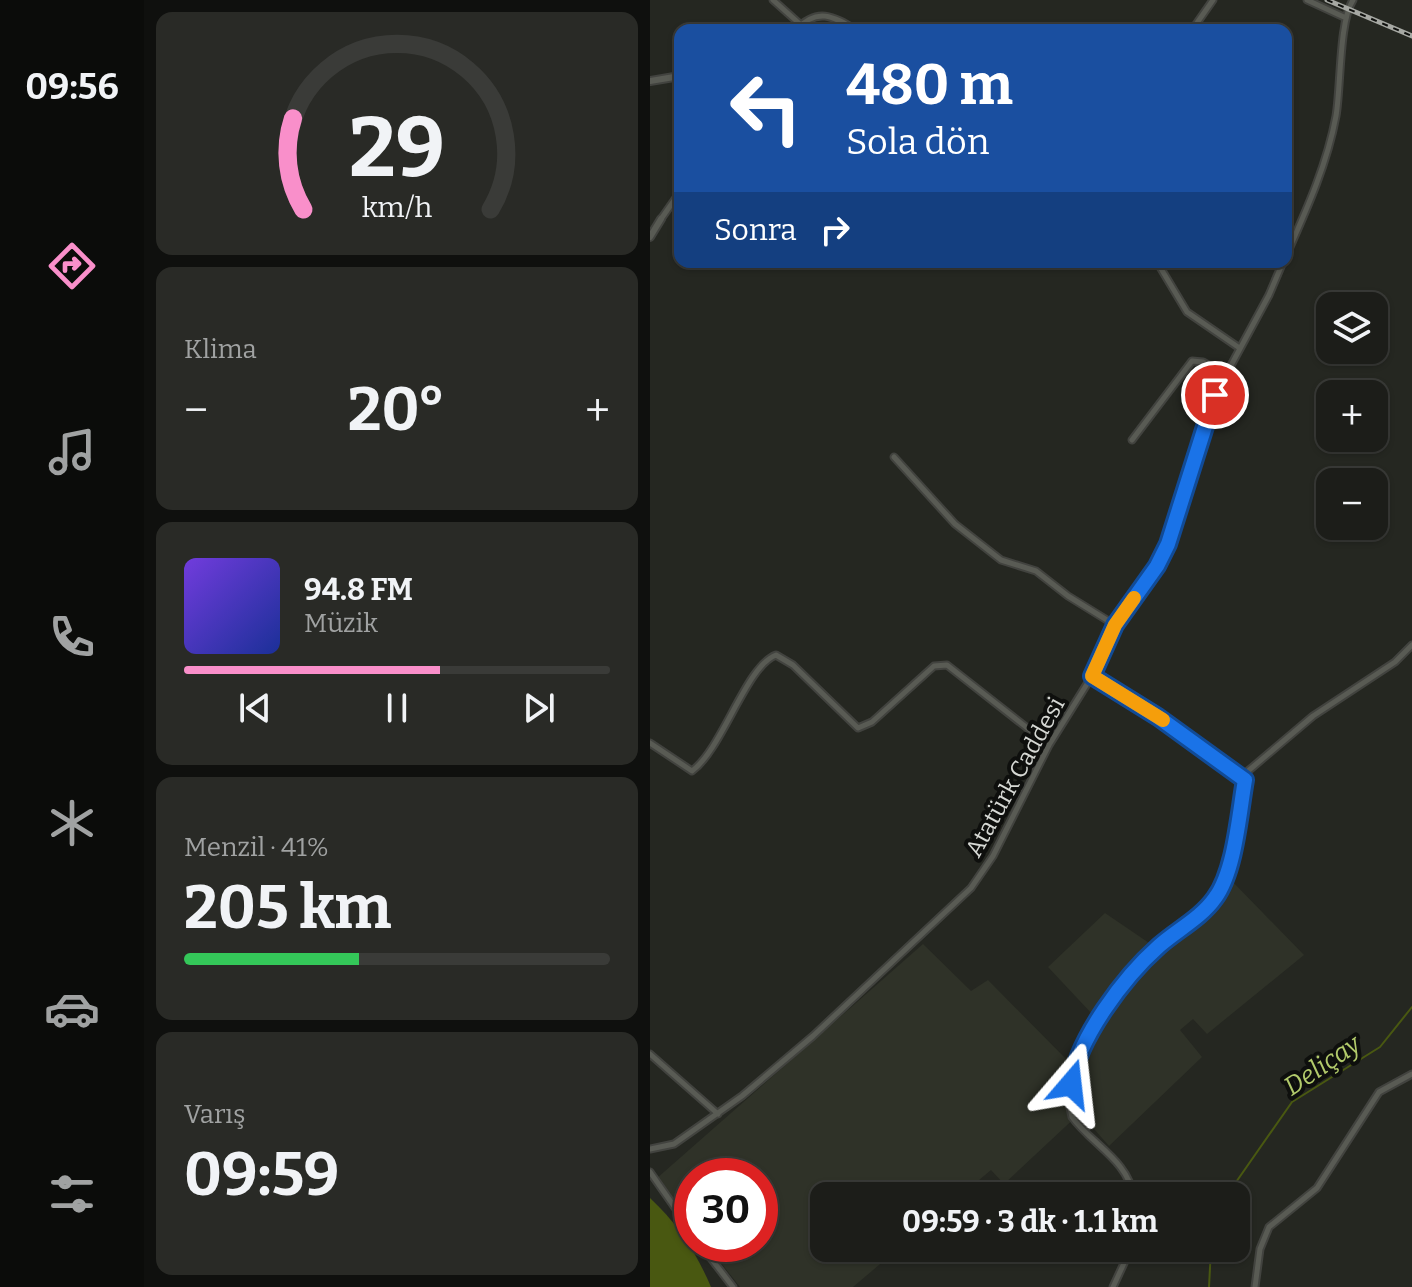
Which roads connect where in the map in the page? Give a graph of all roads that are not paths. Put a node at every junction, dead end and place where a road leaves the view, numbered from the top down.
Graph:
1 (773, 0) edge
2 (1213, 0) edge
3 (1307, 0) edge
4 (1353, 0) edge
5 (1346, 18) junction
6 (795, 24) edge
7 (803, 24) edge
8 (846, 24) edge
9 (1196, 24) edge
10 (674, 77) edge
11 (650, 81) edge
12 (674, 201) edge
13 (661, 219) joint
14 (650, 237) edge
15 (1292, 242) edge
16 (1161, 268) edge
17 (1280, 268) edge
18 (1238, 347) junction
19 (1225, 374) junction
20 (1132, 440) dead end
21 (894, 457) dead end
22 (1115, 625) junction
23 (1412, 645) edge
24 (1092, 676) junction
25 (650, 743) edge
26 (1049, 745) junction
27 (1245, 780) junction
28 (650, 1054) edge
29 (1412, 1074) edge
30 (718, 1114) junction
31 (650, 1149) edge
32 (650, 1172) edge
33 (1130, 1182) edge
34 (674, 1206) edge
35 (714, 1262) edge
36 (1125, 1262) edge
37 (733, 1287) edge
38 (1113, 1287) edge
39 (1255, 1287) edge

1 - 6 street
2 - 9 street
3 - 5 street
4 - 5 street
5 - 15 street
7 - 8 street
10 - 11 street
12 - 13 street
13 - 14 street
16 - 18 street
17 - 18 street, Atatürk Caddesi
18 - 19 street, Atatürk Caddesi
19 - 20 street
19 - 22 street, Atatürk Caddesi
21 - 22 street
22 - 24 street, Atatürk Caddesi
23 - 27 street
24 - 26 street, Atatürk Caddesi
24 - 27 street
25 - 26 street
26 - 30 street, Atatürk Caddesi
27 - 33 street
28 - 30 street
29 - 39 street
30 - 31 street, Atatürk Caddesi
32 - 34 street
35 - 37 street
36 - 38 street

